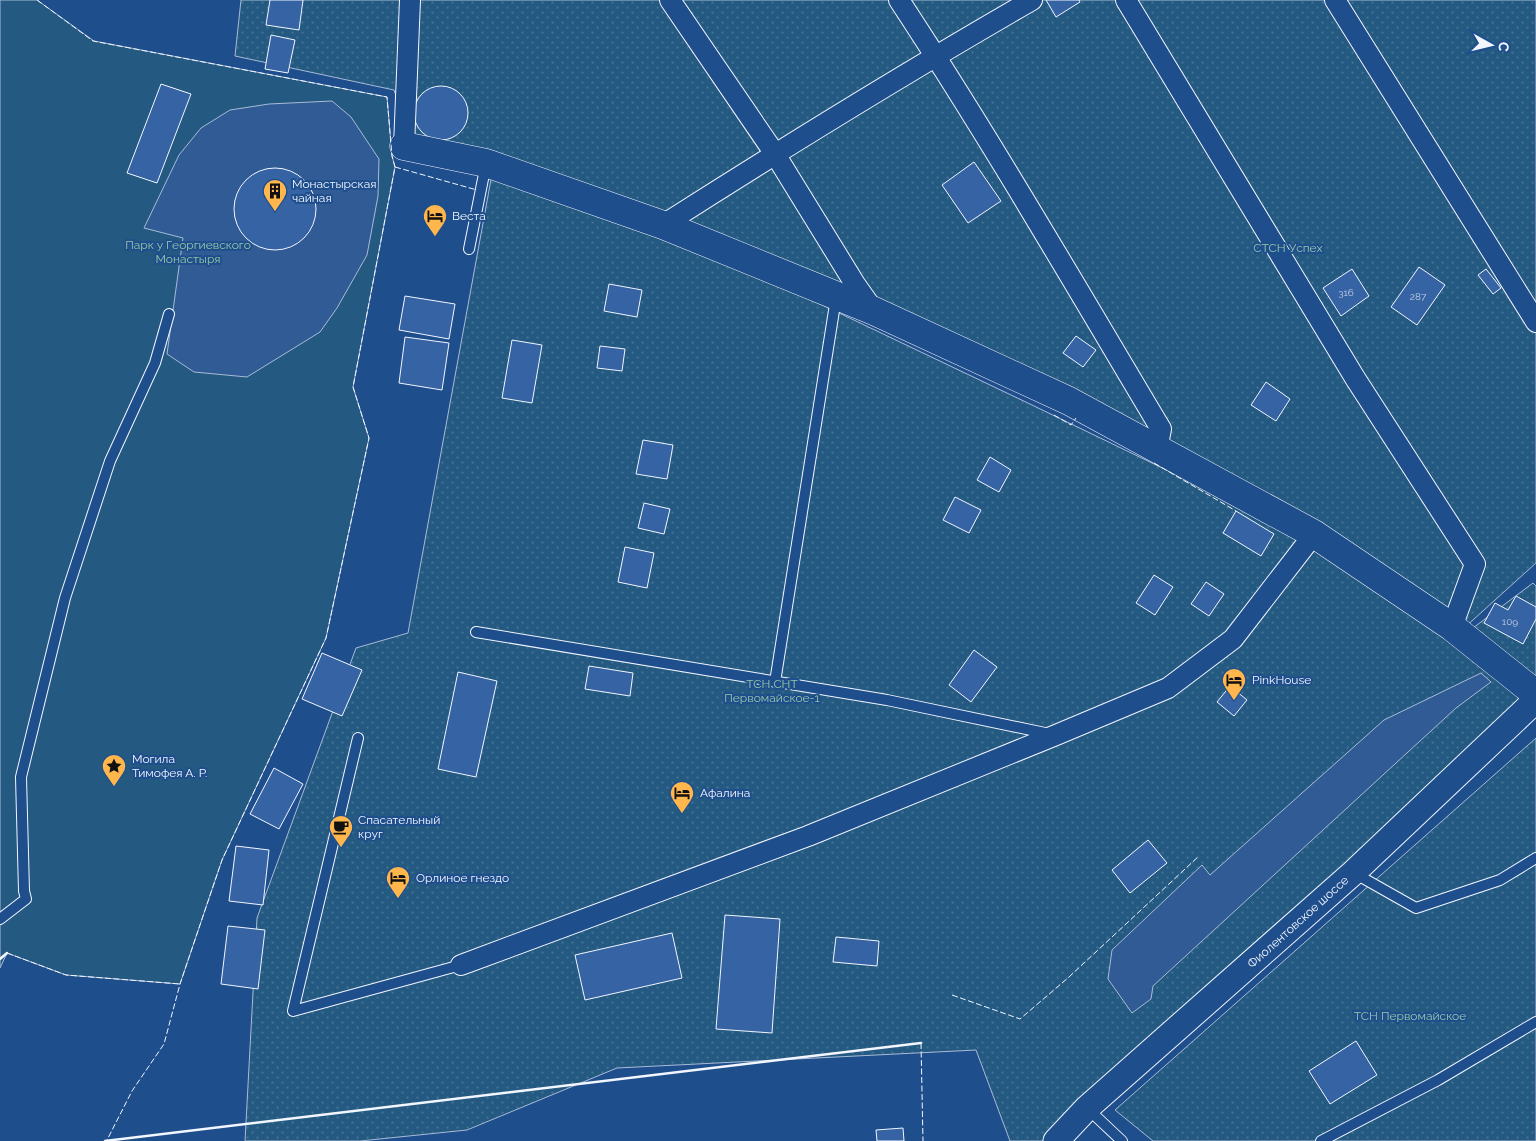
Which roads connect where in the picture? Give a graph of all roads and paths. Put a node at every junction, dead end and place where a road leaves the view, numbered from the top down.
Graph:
1 (410, 0) edge
2 (670, 0) edge
3 (899, 0) edge
4 (1032, 0) edge
5 (1126, 0) edge
6 (1335, 0) edge
7 (935, 55) junction
8 (404, 146) joint
9 (775, 154) junction
10 (486, 163) junction
11 (664, 225) junction
12 (469, 249) dead end
13 (837, 295) junction
14 (874, 311) junction
15 (169, 314) dead end
16 (1536, 322) edge
17 (1157, 450) junction
18 (1314, 534) junction
19 (1452, 627) junction
20 (476, 632) dead end
21 (776, 682) junction
22 (1536, 694) edge
23 (1536, 700) edge
24 (1056, 736) junction
25 (358, 738) dead end
26 (1536, 858) edge
27 (1353, 873) junction
28 (0, 919) edge
29 (461, 965) joint
30 (1536, 1022) edge
31 (1087, 1108) junction
32 (1056, 1141) edge
33 (1122, 1141) edge
34 (1322, 1141) edge

1 - 8 street
2 - 9 street
3 - 7 street
4 - 7 street
5 - 19 street
6 - 16 street
7 - 9 street
7 - 17 street
8 - 10 main road
9 - 11 street
9 - 14 street
10 - 11 main road
10 - 12 lane
11 - 13 main road
13 - 14 main road
13 - 21 lane
14 - 17 main road
15 - 28 lane
17 - 18 main road
18 - 19 main road
18 - 24 street
19 - 22 main road
20 - 21 lane
21 - 24 lane
23 - 27 street, Фиолентовское шоссе
24 - 29 street
25 - 29 lane
26 - 27 lane
27 - 31 street, Фиолентовское шоссе
30 - 34 lane
31 - 32 street, Фиолентовское шоссе
31 - 33 lane

